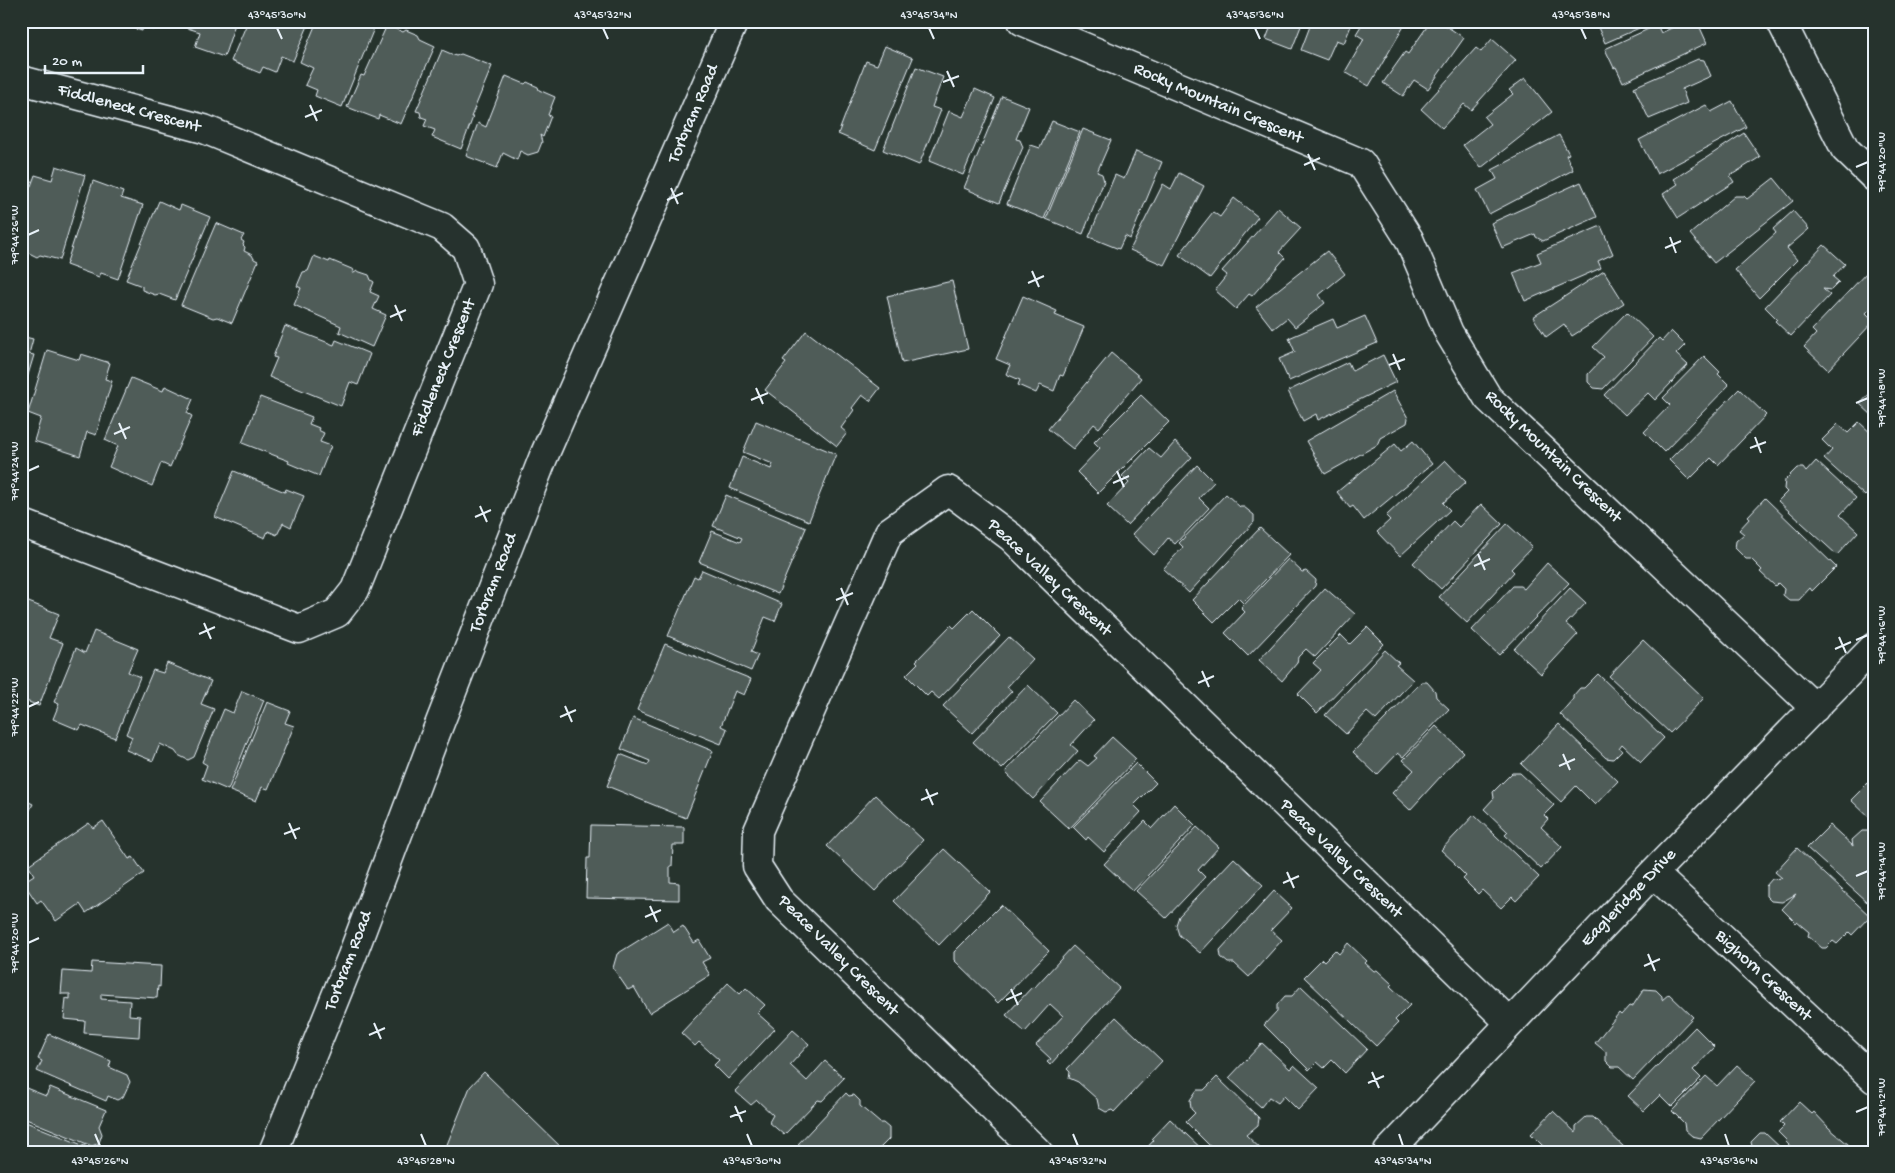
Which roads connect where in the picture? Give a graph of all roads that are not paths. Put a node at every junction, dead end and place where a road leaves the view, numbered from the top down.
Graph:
1 (734, 21) edge
2 (1022, 21) edge
3 (1781, 21) edge
4 (21, 80) edge
5 (1874, 177) edge
6 (21, 523) edge
7 (1874, 647) edge
8 (1815, 708) junction
9 (1653, 873) junction
10 (1510, 1023) junction
11 (1874, 1079) edge
12 (273, 1152) edge
13 (1038, 1152) edge
14 (1388, 1152) edge

1 - 12 street, Torbram Road
2 - 8 street, Rocky Mountain Crescent
3 - 5 street
4 - 6 street, Fiddleneck Crescent
7 - 8 street, Eagleridge Drive
8 - 9 street, Eagleridge Drive
9 - 10 street, Eagleridge Drive
9 - 11 street, Bighorn Crescent
10 - 13 street, Peace Valley Crescent
10 - 14 street, Eagleridge Drive

